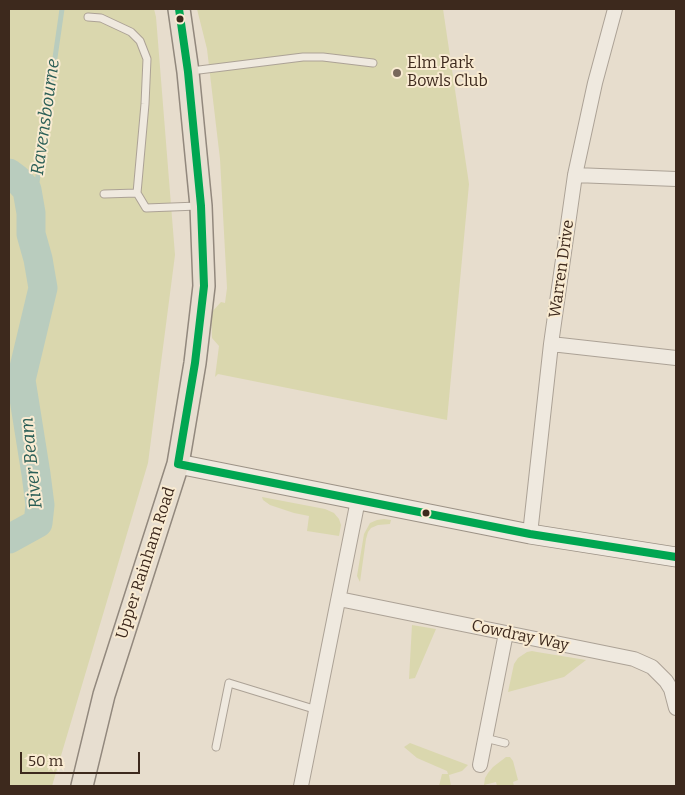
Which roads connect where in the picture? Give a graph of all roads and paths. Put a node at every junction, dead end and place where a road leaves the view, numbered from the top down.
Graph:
1 (179, 9) edge
2 (616, 9) edge
3 (88, 17) dead end
4 (373, 63) dead end
5 (188, 72) junction
6 (575, 175) junction
7 (676, 179) edge
8 (137, 192) junction
9 (104, 194) dead end
10 (201, 206) junction
11 (551, 344) junction
12 (676, 358) edge
13 (178, 464) junction
14 (358, 500) junction
15 (530, 534) junction
16 (676, 557) edge
17 (338, 599) junction
18 (506, 633) junction
19 (676, 708) edge
20 (317, 710) junction
21 (485, 738) junction
22 (505, 743) dead end
23 (216, 747) dead end
24 (480, 765) dead end
25 (82, 786) edge
26 (301, 786) edge

1 - 5 main road, Upper Rainham Road
2 - 6 street, Warren Drive
3 - 8 lane
4 - 5 lane
5 - 10 main road, Upper Rainham Road
6 - 7 street
6 - 11 street, Warren Drive
8 - 9 lane
8 - 10 lane
10 - 13 main road, Upper Rainham Road
11 - 12 street
11 - 15 street, Warren Drive
13 - 14 street
13 - 25 main road, Upper Rainham Road
14 - 15 street
14 - 17 street
15 - 16 street
17 - 18 street, Cowdray Way
17 - 20 street
18 - 19 street, Cowdray Way
18 - 21 street
20 - 23 lane
20 - 26 street
21 - 22 lane
21 - 24 street

